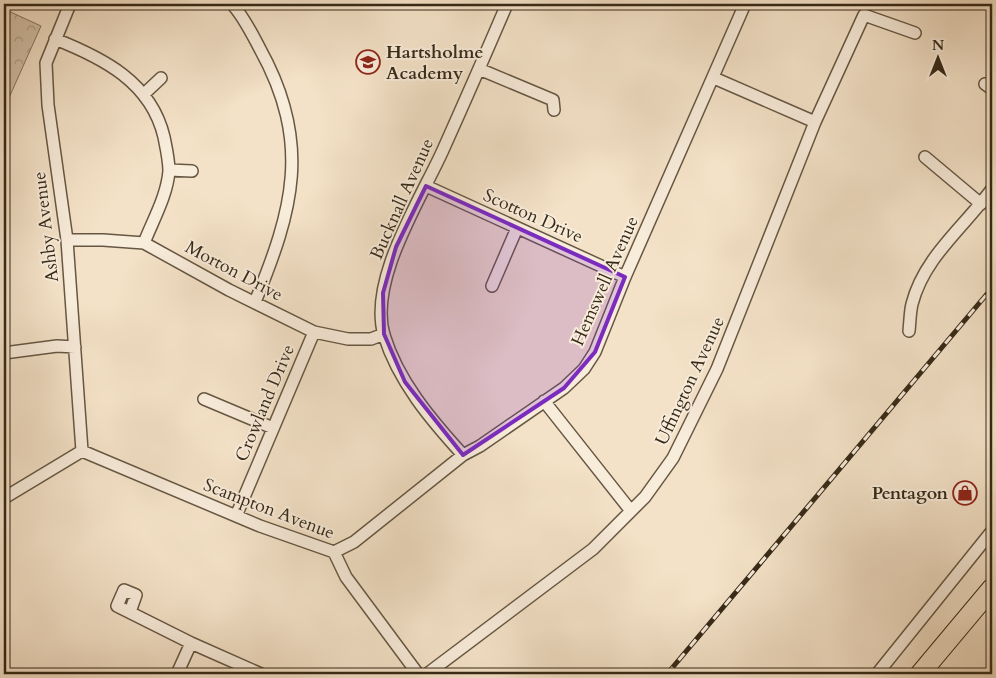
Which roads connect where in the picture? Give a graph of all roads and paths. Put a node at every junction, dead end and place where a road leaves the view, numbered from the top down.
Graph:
1 (70, 4) edge
2 (232, 4) edge
3 (507, 4) edge
4 (745, 4) edge
5 (915, 34) dead end
6 (55, 39) junction
7 (479, 69) junction
8 (161, 78) dead end
9 (714, 78) junction
10 (144, 94) junction
11 (556, 101) dead end
12 (815, 122) junction
13 (925, 157) dead end
14 (169, 170) junction
15 (192, 171) dead end
16 (426, 186) junction
17 (992, 189) edge
18 (982, 204) junction
19 (517, 228) junction
20 (67, 240) junction
21 (144, 243) junction
22 (625, 277) junction
23 (492, 286) dead end
24 (255, 302) junction
25 (909, 331) dead end
26 (314, 332) junction
27 (384, 334) junction
28 (75, 347) junction
29 (4, 353) edge
30 (204, 399) dead end
31 (544, 401) junction
32 (273, 428) junction
33 (82, 451) junction
34 (463, 454) junction
35 (4, 498) edge
36 (631, 511) junction
37 (236, 516) junction
38 (992, 531) edge
39 (334, 552) junction
40 (992, 588) edge
41 (130, 612) dead end
42 (191, 643) junction
43 (177, 674) edge
44 (261, 674) edge
45 (418, 674) edge
46 (427, 674) edge
47 (878, 674) edge
48 (920, 674) edge

1 - 6 street, Ashby Avenue
2 - 24 street
3 - 7 street, Bucknall Avenue
4 - 9 street, Hemswell Avenue
5 - 12 street, Uffington Avenue
6 - 10 street
6 - 20 street, Ashby Avenue
7 - 11 street
7 - 16 street, Bucknall Avenue
8 - 10 street
9 - 12 street
9 - 22 street, Hemswell Avenue
10 - 14 street
12 - 36 street, Uffington Avenue
13 - 18 street
14 - 15 street
14 - 21 street
16 - 19 street, Scotton Drive
16 - 27 street, Bucknall Avenue
17 - 18 street
18 - 25 street
19 - 22 street, Scotton Drive
19 - 23 street
20 - 21 street, Morton Drive
20 - 28 street, Ashby Avenue
21 - 24 street, Morton Drive
22 - 31 street, Hemswell Avenue
24 - 26 street, Morton Drive
26 - 27 street, Morton Drive
26 - 32 street, Crowland Drive
27 - 34 street, Bucknall Avenue
28 - 29 street
28 - 33 street, Ashby Avenue
30 - 32 street
31 - 34 street, Hemswell Avenue
31 - 36 street
32 - 37 street, Crowland Drive
33 - 35 street
33 - 37 street, Scampton Avenue
34 - 39 street, Hemswell Avenue
36 - 46 street, Uffington Avenue
37 - 39 street, Scampton Avenue
38 - 47 street
39 - 45 street, Scampton Avenue
40 - 48 main road
41 - 42 street
42 - 43 street
42 - 44 street

